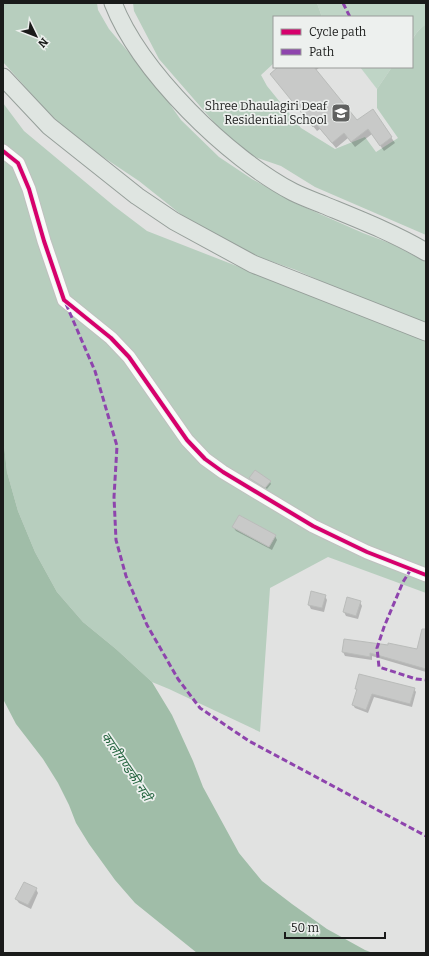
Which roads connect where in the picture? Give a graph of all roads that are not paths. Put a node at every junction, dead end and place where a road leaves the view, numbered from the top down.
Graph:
1 (113, 3) edge
2 (3, 77) edge
3 (3, 150) edge
4 (426, 252) edge
5 (426, 332) edge
6 (426, 575) edge

1 - 4 main road
2 - 5 main road
3 - 6 street

